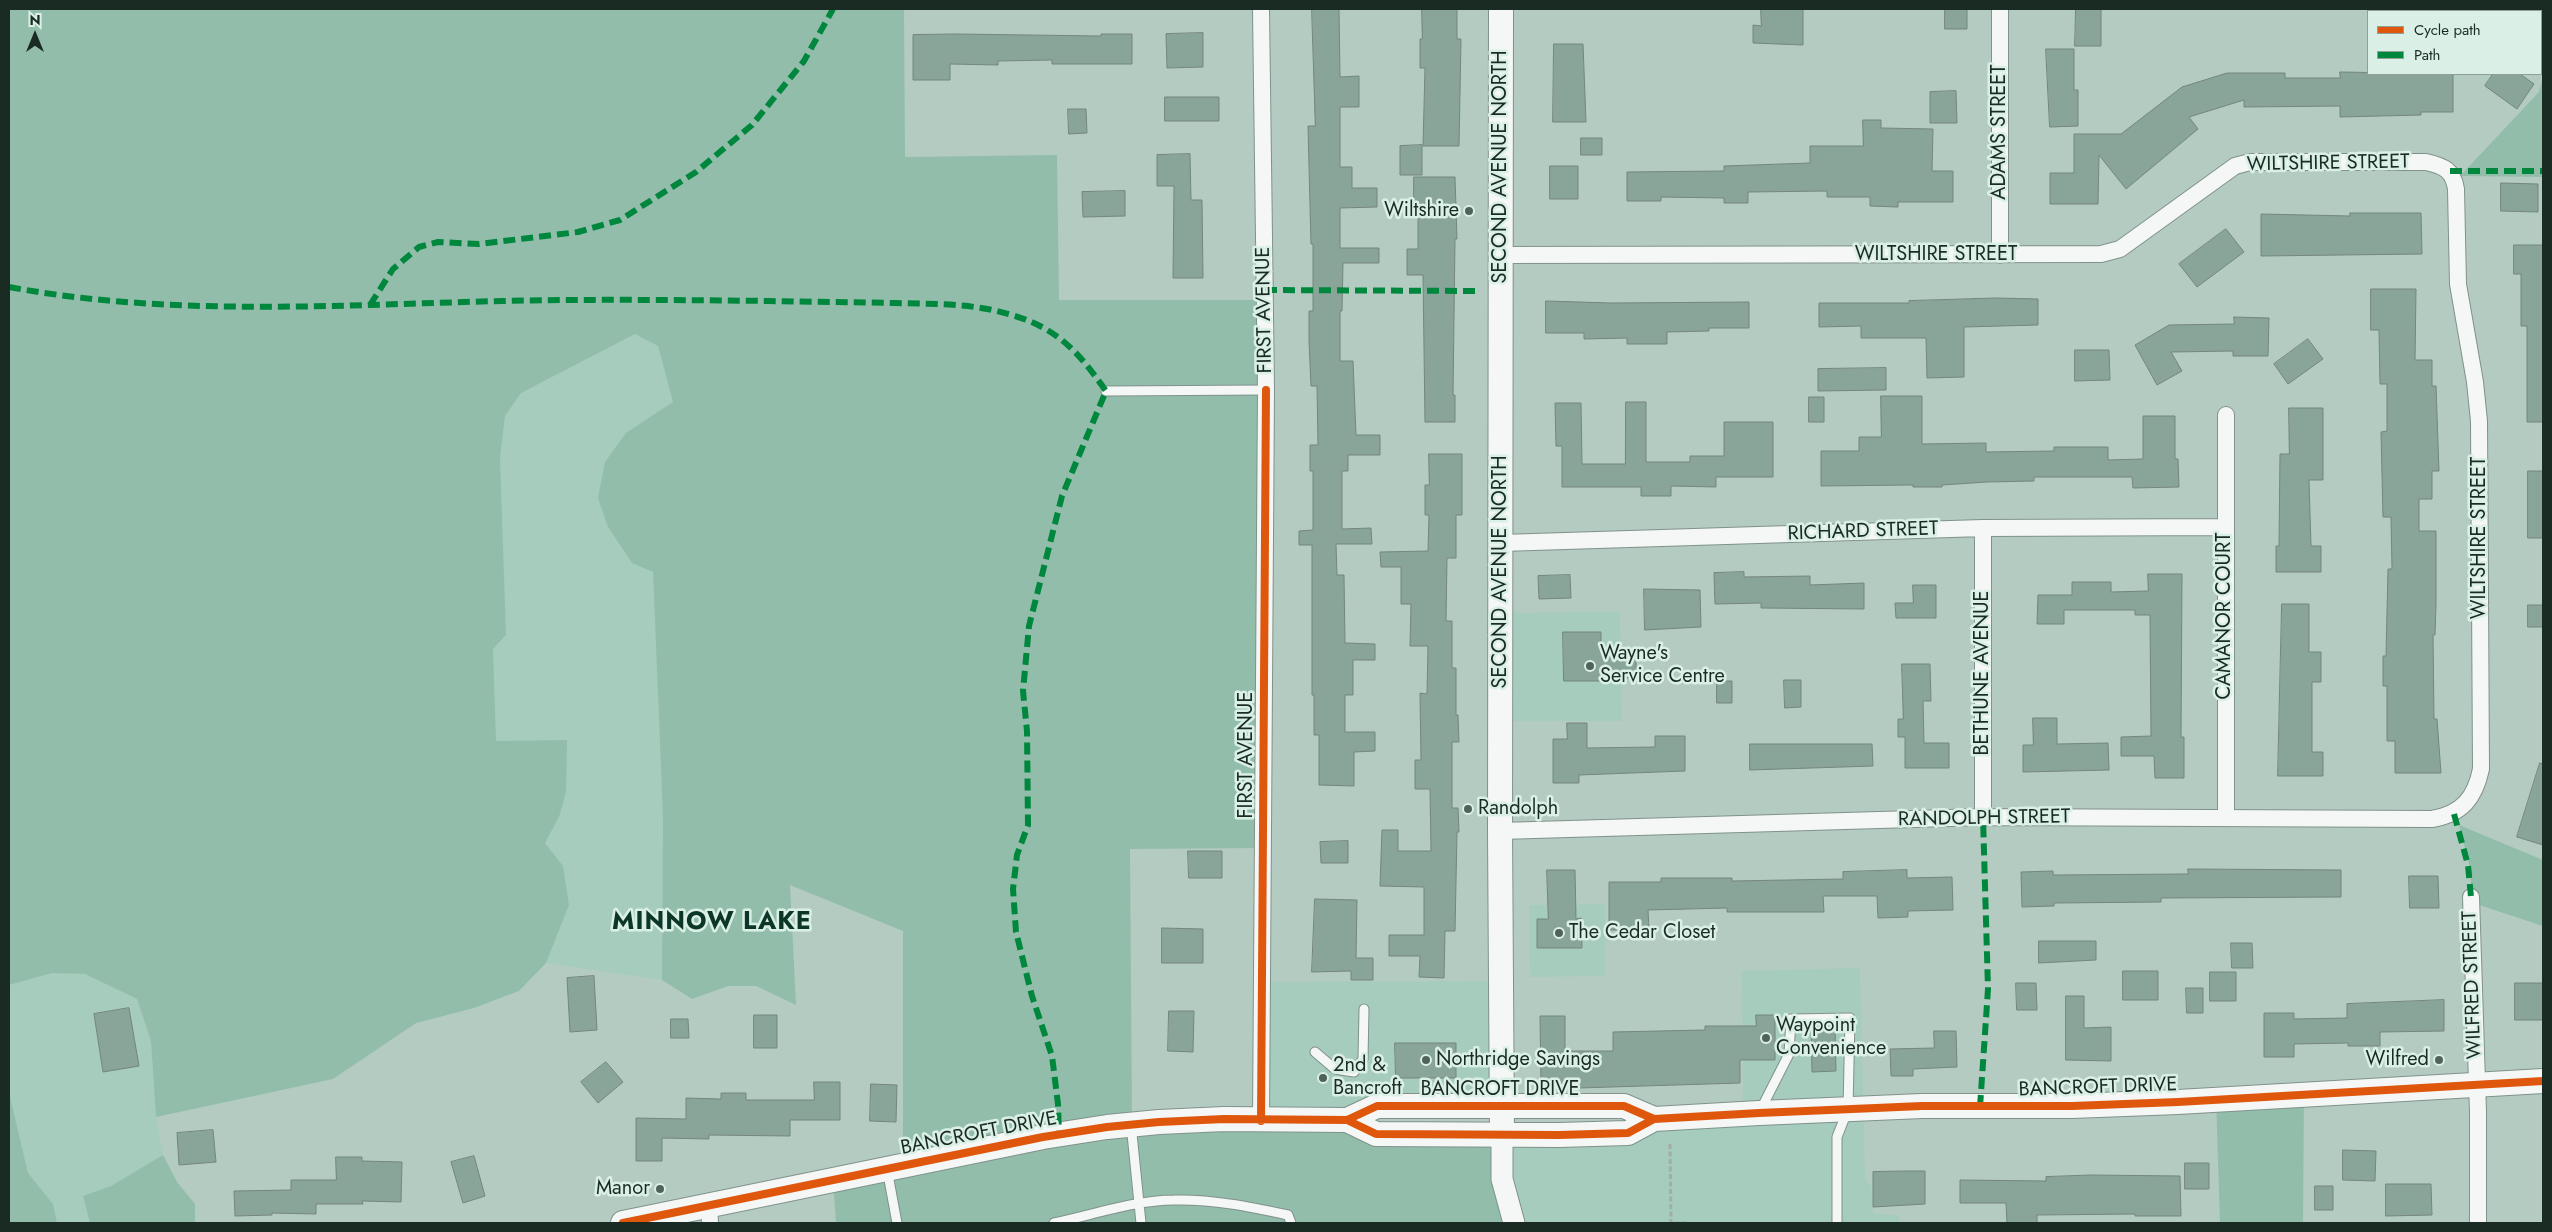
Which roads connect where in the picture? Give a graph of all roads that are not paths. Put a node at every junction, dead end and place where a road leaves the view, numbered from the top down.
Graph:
1 (1261, 9) edge
2 (1501, 9) edge
3 (2000, 9) edge
4 (1500, 255) junction
5 (2000, 255) junction
6 (1266, 390) junction
7 (1106, 392) dead end
8 (2226, 415) dead end
9 (2225, 527) junction
10 (1983, 528) junction
11 (1501, 543) junction
12 (2466, 805) joint
13 (1983, 817) junction
14 (2226, 817) junction
15 (1500, 831) junction
16 (2471, 898) dead end
17 (1364, 1009) dead end
18 (1314, 1052) dead end
19 (2543, 1081) edge
20 (2476, 1085) junction
21 (1503, 1106) junction
22 (1848, 1109) junction
23 (1759, 1113) junction
24 (1654, 1119) junction
25 (1347, 1120) junction
26 (1261, 1121) junction
27 (1131, 1124) junction
28 (1502, 1134) junction
29 (886, 1169) junction
30 (1140, 1204) junction
31 (709, 1215) edge
32 (623, 1223) edge
33 (896, 1223) edge
34 (1054, 1223) edge
35 (1141, 1223) edge
36 (1291, 1223) edge
37 (1514, 1223) edge
38 (1837, 1223) edge
39 (2478, 1223) edge

1 - 6 street, FIRST AVENUE
2 - 4 main road, SECOND AVENUE NORTH
3 - 5 street, ADAMS STREET
4 - 5 street, WILTSHIRE STREET
4 - 11 main road, SECOND AVENUE NORTH
5 - 12 street, WILTSHIRE STREET
6 - 7 lane
6 - 26 street, FIRST AVENUE
8 - 9 street, CAMANOR COURT
9 - 10 street, RICHARD STREET
9 - 14 street, CAMANOR COURT
10 - 11 street, RICHARD STREET
10 - 13 street, BETHUNE AVENUE
11 - 15 main road, SECOND AVENUE NORTH
12 - 14 street, RANDOLPH STREET
13 - 14 street, RANDOLPH STREET
13 - 15 street, RANDOLPH STREET
15 - 21 main road, SECOND AVENUE NORTH
16 - 20 street, WILFRED STREET
17 - 18 lane
19 - 20 main road, BANCROFT DRIVE
20 - 22 main road, BANCROFT DRIVE
20 - 39 street, WILFRED STREET
21 - 24 main road, BANCROFT DRIVE
21 - 25 main road, BANCROFT DRIVE
21 - 28 main road, SECOND AVENUE NORTH
22 - 23 main road, BANCROFT DRIVE
22 - 23 lane
22 - 38 lane
23 - 24 main road, BANCROFT DRIVE
24 - 28 main road, BANCROFT DRIVE
25 - 26 main road, BANCROFT DRIVE
25 - 28 main road, BANCROFT DRIVE
26 - 27 main road, BANCROFT DRIVE
27 - 29 main road, BANCROFT DRIVE
27 - 30 lane
28 - 37 street
29 - 31 main road, BANCROFT DRIVE
29 - 33 lane
30 - 34 lane
30 - 35 lane
30 - 36 lane
31 - 32 main road, BANCROFT DRIVE

